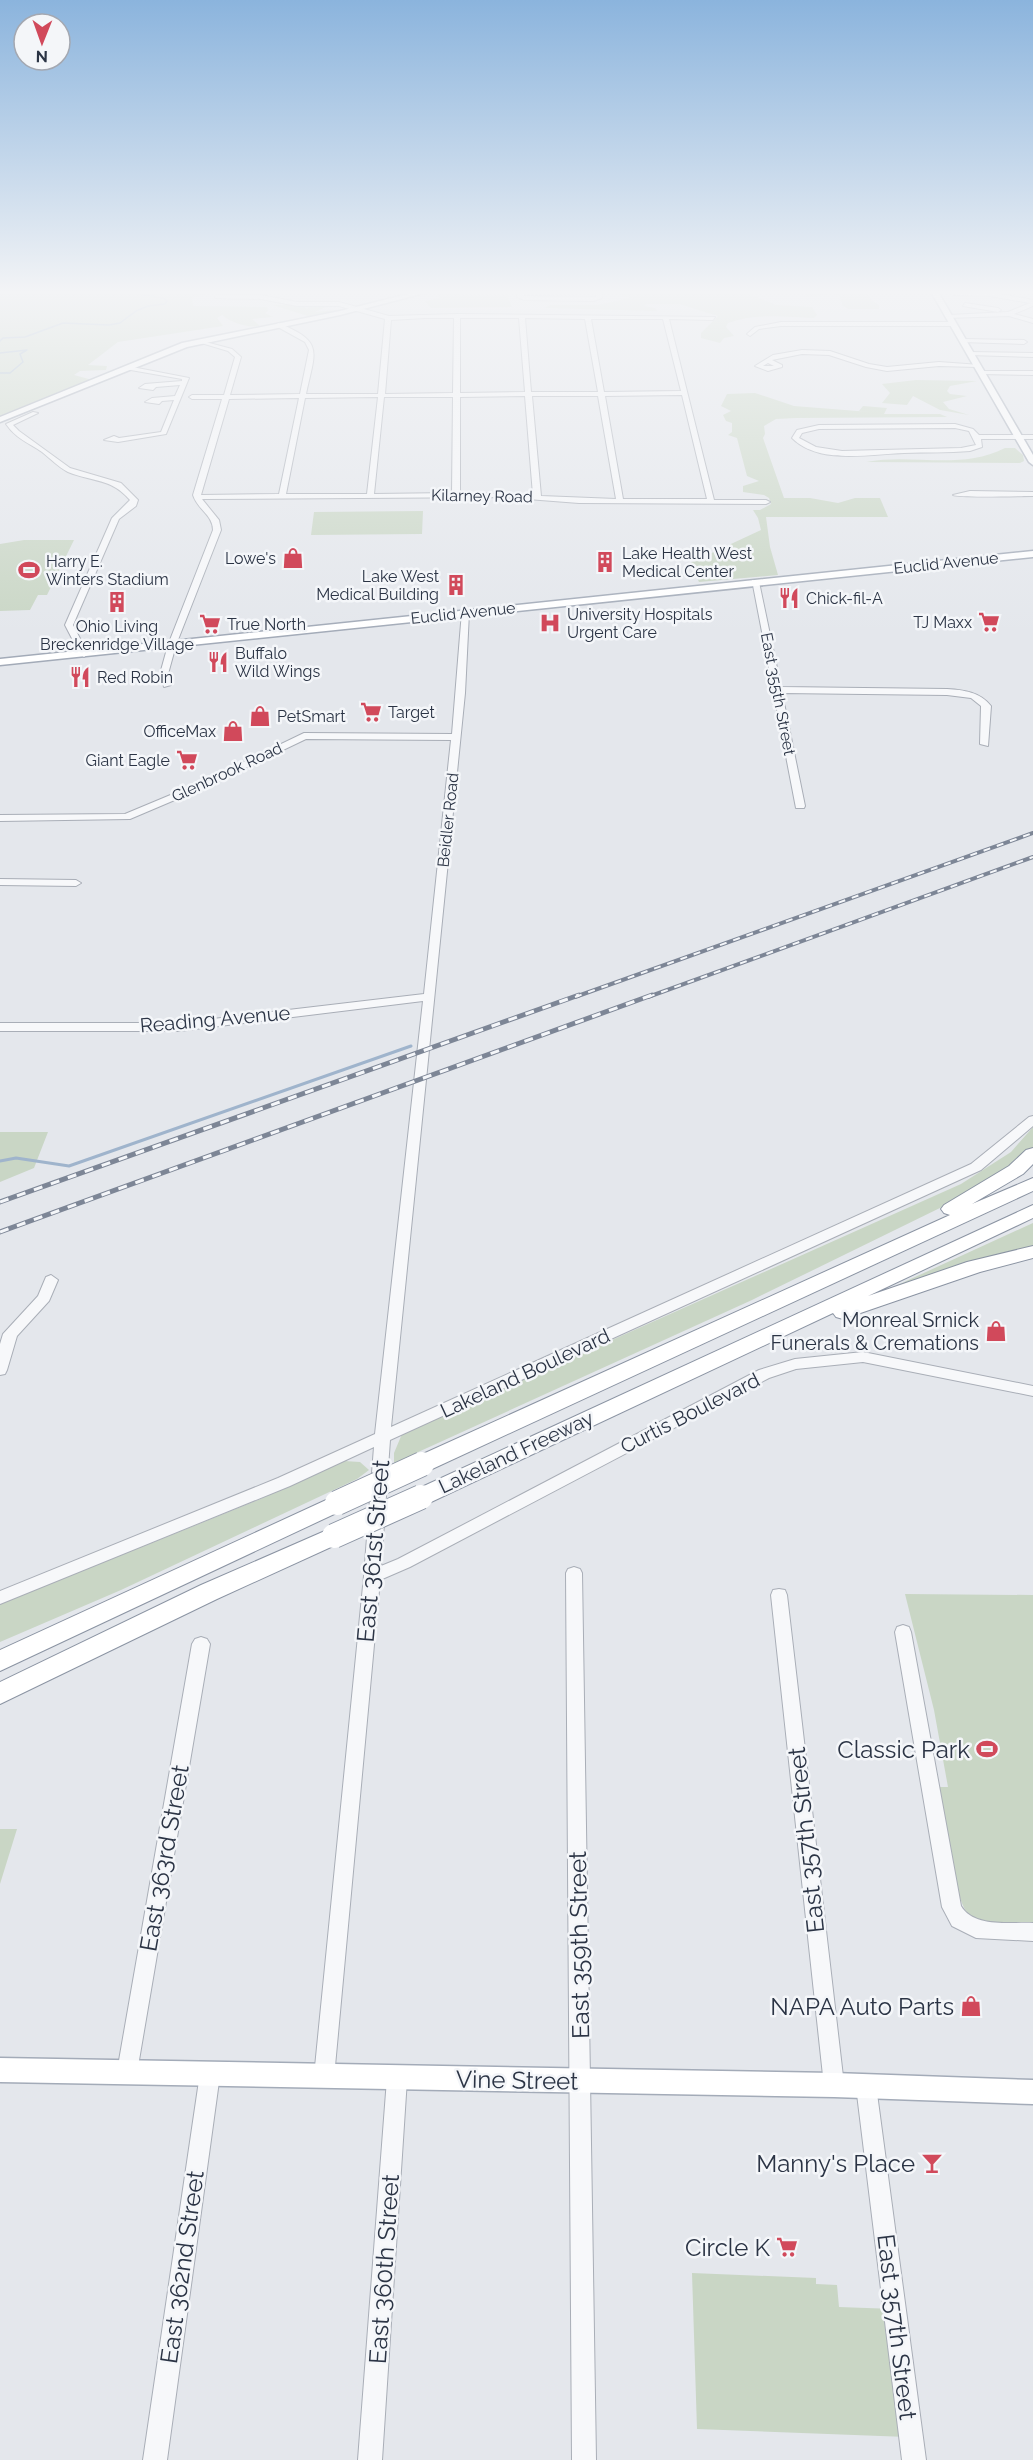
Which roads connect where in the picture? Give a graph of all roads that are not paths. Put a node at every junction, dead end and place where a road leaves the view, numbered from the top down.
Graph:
1 (39, 405) edge
2 (175, 405) edge
3 (224, 405) edge
4 (301, 405) edge
5 (381, 405) edge
6 (457, 405) edge
7 (530, 405) edge
8 (603, 405) edge
9 (687, 405) edge
10 (998, 405) edge
11 (24, 411) junction
12 (0, 420) edge
13 (901, 427) junction
14 (912, 435) dead end
15 (978, 437) junction
16 (1016, 437) junction
17 (1033, 437) edge
18 (118, 440) dead end
19 (871, 444) dead end
20 (876, 452) junction
21 (1033, 462) edge
22 (1033, 494) edge
23 (370, 495) junction
24 (456, 495) junction
25 (957, 495) dead end
26 (282, 496) junction
27 (197, 497) junction
28 (537, 497) junction
29 (620, 501) junction
30 (711, 502) junction
31 (766, 502) dead end
32 (1033, 554) edge
33 (755, 582) junction
34 (465, 613) junction
35 (172, 645) junction
36 (84, 654) junction
37 (0, 662) edge
38 (167, 685) dead end
39 (777, 690) junction
40 (456, 737) junction
41 (985, 744) dead end
42 (800, 806) dead end
43 (0, 818) edge
44 (0, 882) edge
45 (76, 883) dead end
46 (430, 997) junction
47 (427, 1026) joint
48 (0, 1027) edge
49 (1033, 1120) edge
50 (1033, 1154) edge
51 (1033, 1184) edge
52 (1033, 1211) edge
53 (1033, 1252) edge
54 (51, 1280) dead end
55 (649, 1361) junction
56 (706, 1364) junction
57 (0, 1370) edge
58 (1033, 1391) edge
59 (382, 1438) junction
60 (574, 1574) dead end
61 (372, 1576) junction
62 (157, 1587) junction
63 (778, 1595) dead end
64 (0, 1598) edge
65 (903, 1632) dead end
66 (201, 1644) dead end
67 (96, 1648) junction
68 (0, 1650) edge
69 (0, 1661) edge
70 (0, 1694) edge
71 (0, 1707) edge
72 (1033, 1932) edge
73 (0, 2070) edge
74 (127, 2072) junction
75 (210, 2074) junction
76 (324, 2077) junction
77 (397, 2079) junction
78 (581, 2081) junction
79 (834, 2085) junction
80 (867, 2086) junction
81 (1033, 2092) edge
82 (155, 2460) edge
83 (370, 2460) edge
84 (584, 2460) edge
85 (914, 2460) edge

1 - 11 main road
2 - 18 street
3 - 27 street
4 - 26 street
5 - 23 street
6 - 24 street
7 - 28 street
8 - 29 street
9 - 30 street
10 - 16 main road
11 - 12 main road
11 - 36 street
13 - 14 street
13 - 15 street
13 - 20 street
15 - 16 street
15 - 20 street
16 - 17 street
16 - 21 main road
19 - 20 street
22 - 25 street
23 - 24 street, Kilarney Road
23 - 26 street, Kilarney Road
24 - 28 street, Kilarney Road
26 - 27 street, Kilarney Road
27 - 35 street
28 - 29 street, Kilarney Road
29 - 30 street, Kilarney Road
30 - 31 street, Kilarney Road
32 - 33 main road, Euclid Avenue
33 - 34 main road, Euclid Avenue
33 - 39 street, East 355th Street
34 - 35 main road, Euclid Avenue
34 - 40 street, Beidler Road
35 - 36 main road, Euclid Avenue
35 - 38 street
36 - 37 main road, Euclid Avenue
39 - 41 street
39 - 42 street, East 355th Street
40 - 43 street, Glenbrook Road
40 - 46 street, Beidler Road
44 - 45 street
46 - 47 street, Beidler Road
46 - 48 street, Reading Avenue
47 - 59 street, East 361st Street
49 - 59 street, Lakeland Boulevard
50 - 55 highway
51 - 55 highway, Lakeland Freeway
52 - 56 highway, Lakeland Freeway
53 - 56 highway
54 - 57 street
55 - 62 highway, Lakeland Freeway, bridge
56 - 67 highway, Lakeland Freeway, bridge
58 - 61 street, Curtis Boulevard
59 - 61 street, East 361st Street
59 - 64 street, Lakeland Boulevard
60 - 78 street, East 359th Street
61 - 76 street, East 361st Street
62 - 68 highway
62 - 69 highway, Lakeland Freeway
63 - 79 street, East 357th Street
65 - 72 street
66 - 74 street, East 363rd Street
67 - 70 highway, Lakeland Freeway
67 - 71 highway
73 - 74 main road, Vine Street
74 - 75 main road, Vine Street
75 - 76 main road, Vine Street
75 - 82 street, East 362nd Street
76 - 77 main road, Vine Street
77 - 78 main road, Vine Street
77 - 83 street, East 360th Street
78 - 79 main road, Vine Street
78 - 84 street, East 359th Street
79 - 80 main road, Vine Street
80 - 81 main road, Vine Street
80 - 85 street, East 357th Street

